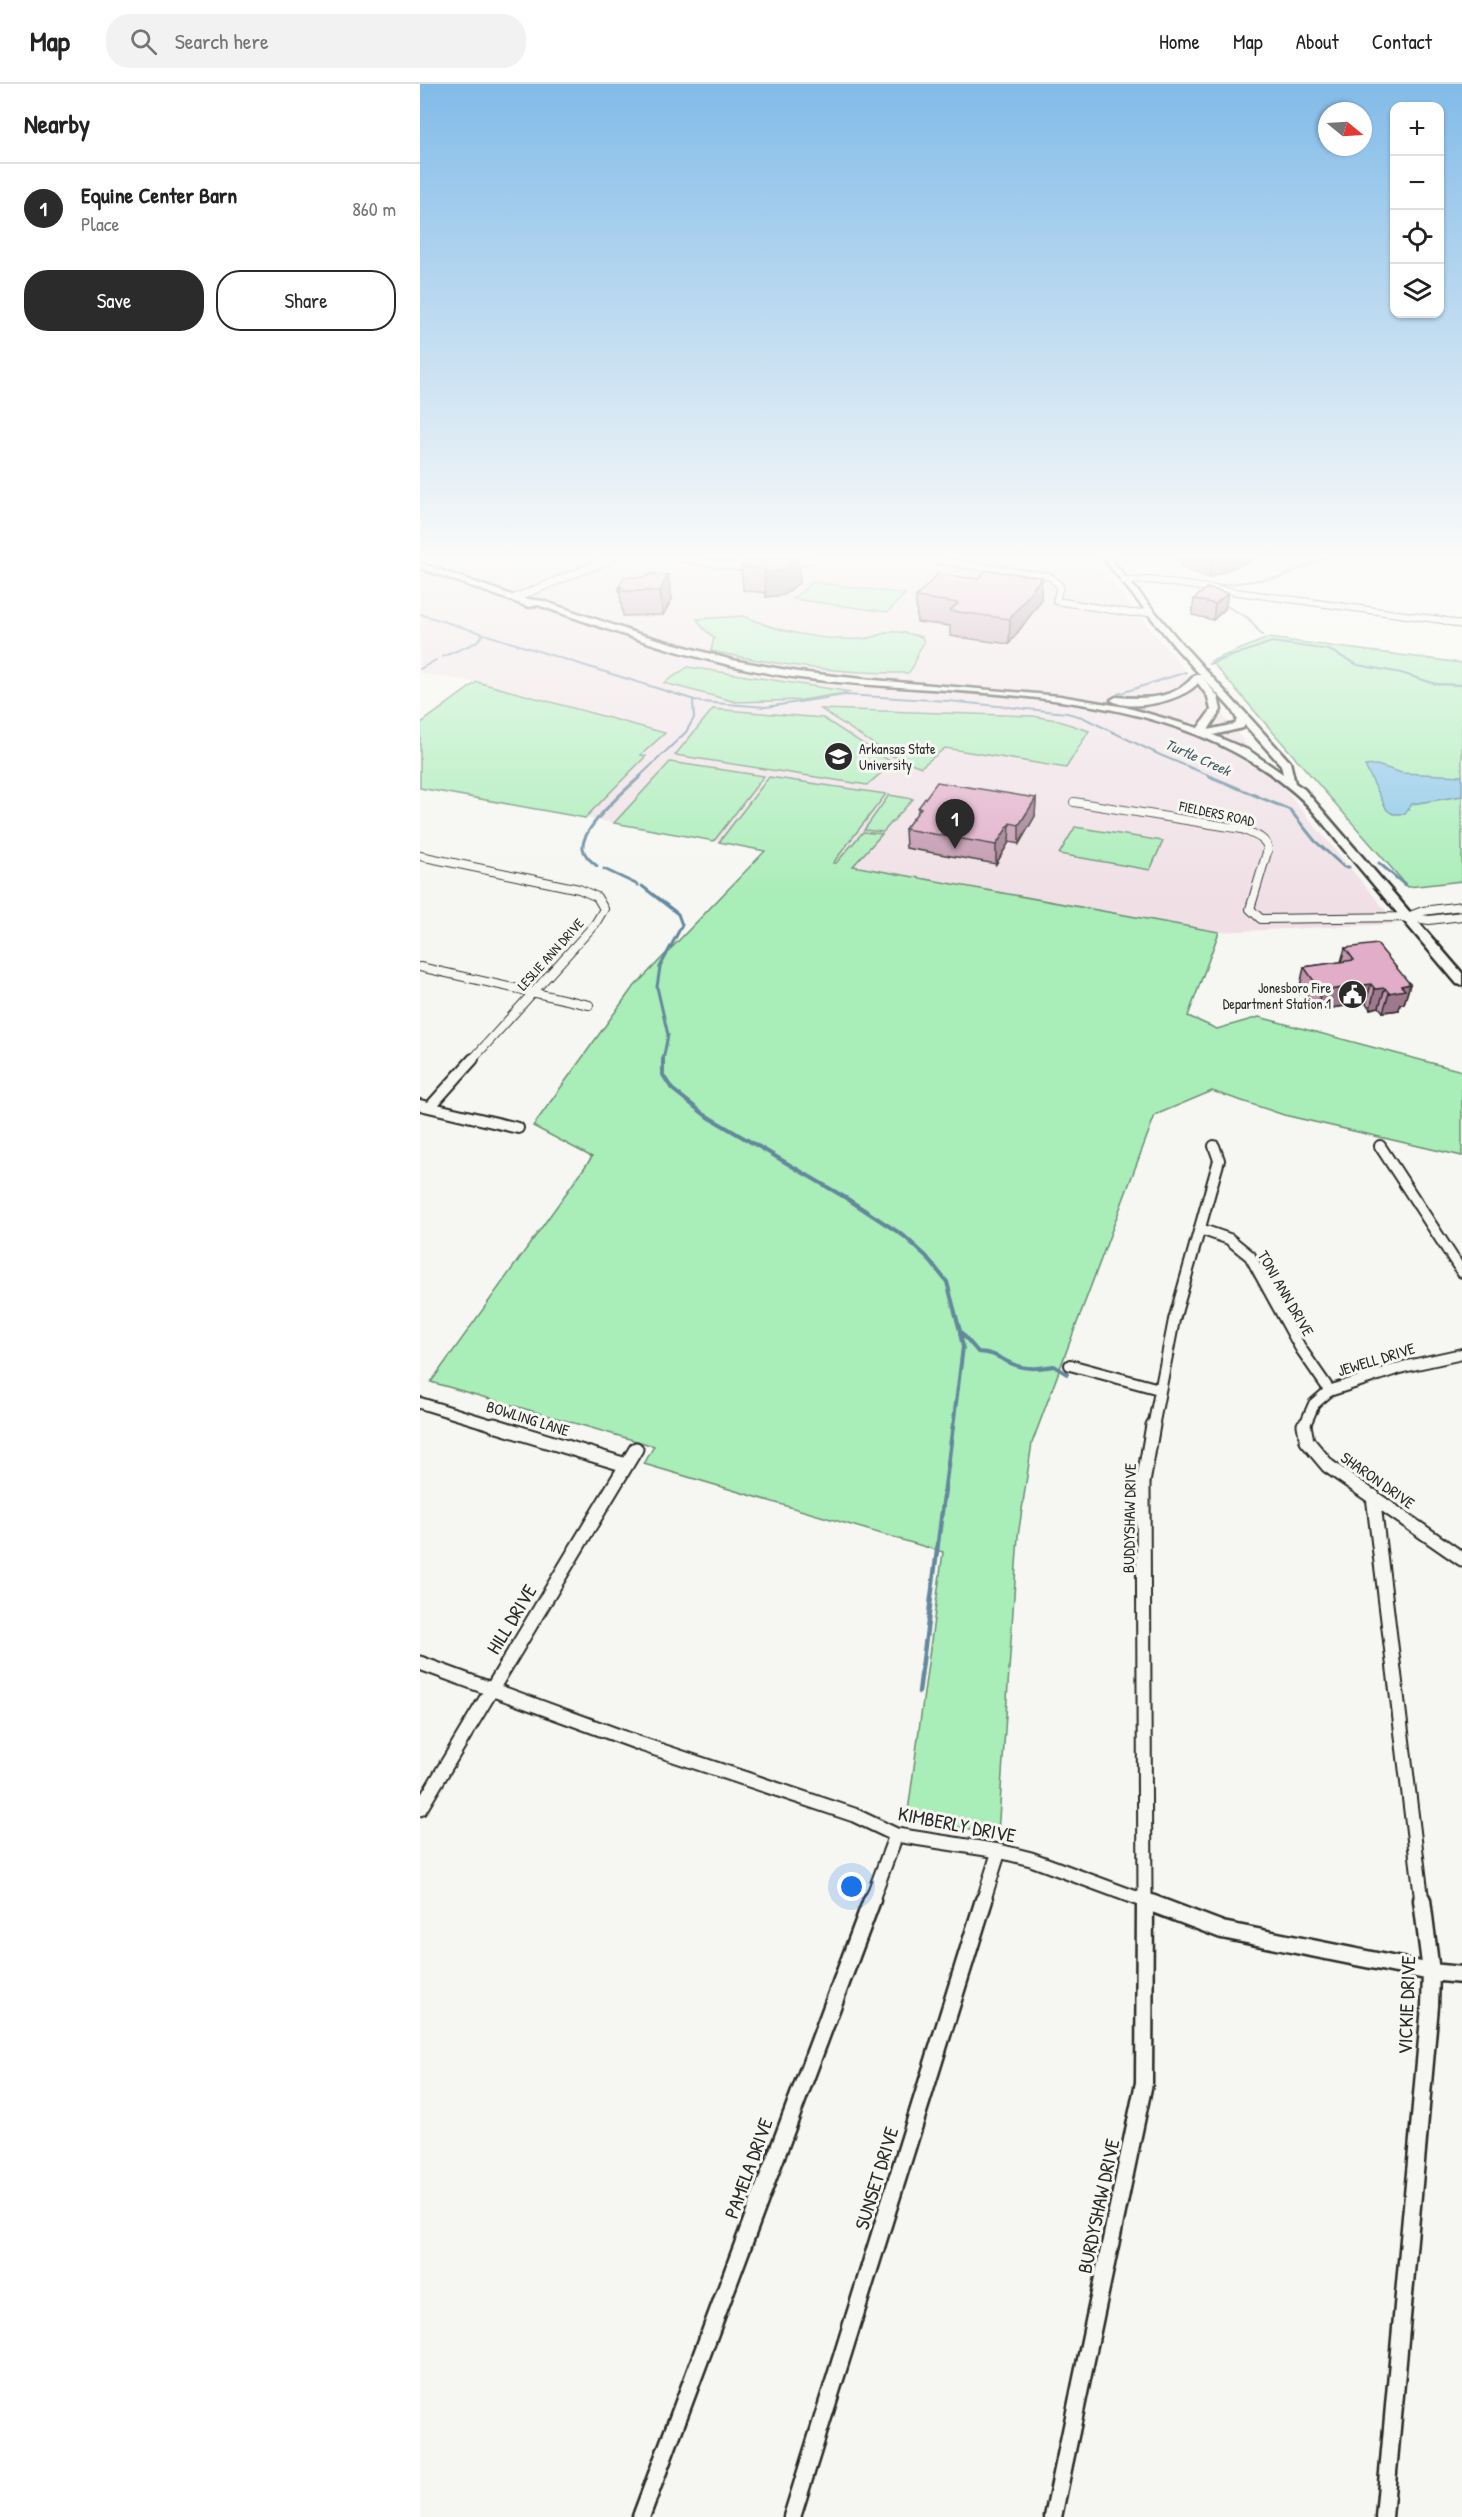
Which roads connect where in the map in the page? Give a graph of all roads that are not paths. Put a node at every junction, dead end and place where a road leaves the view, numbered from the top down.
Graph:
1 (757, 672) edge
2 (780, 672) edge
3 (1194, 672) edge
4 (1202, 672) edge
5 (1197, 677) junction
6 (1034, 695) junction
7 (1236, 709) junction
8 (1134, 713) junction
9 (1202, 735) junction
10 (1290, 783) junction
11 (1074, 802) dead end
12 (420, 856) edge
13 (1462, 906) edge
14 (1462, 916) edge
15 (1408, 917) junction
16 (420, 967) edge
17 (1462, 981) edge
18 (534, 993) junction
19 (589, 1005) dead end
20 (425, 1106) edge
21 (518, 1128) dead end
22 (1215, 1146) dead end
23 (1380, 1146) dead end
24 (1200, 1229) junction
25 (1462, 1272) edge
26 (1462, 1354) edge
27 (1070, 1365) dead end
28 (1159, 1389) junction
29 (1330, 1391) junction
30 (420, 1403) edge
31 (1309, 1412) joint
32 (636, 1449) dead end
33 (626, 1465) junction
34 (1372, 1496) junction
35 (1462, 1559) edge
36 (420, 1663) edge
37 (492, 1688) junction
38 (420, 1809) edge
39 (896, 1835) junction
40 (999, 1851) junction
41 (1145, 1900) junction
42 (1431, 1972) junction
43 (1462, 1975) edge
44 (641, 2517) edge
45 (792, 2517) edge
46 (1053, 2517) edge
47 (1384, 2517) edge

1 - 8 highway
2 - 6 highway
3 - 5 main road
4 - 7 main road
5 - 6 highway
5 - 9 highway
6 - 8 highway
7 - 9 highway
7 - 10 highway
8 - 9 highway
9 - 10 highway
10 - 15 highway
11 - 15 street, FIELDERS ROAD
12 - 18 street, LESLIE ANN DRIVE
13 - 15 street
14 - 15 street
15 - 17 highway
16 - 18 street
18 - 19 street
18 - 20 street, LESLIE ANN DRIVE
20 - 21 street
22 - 24 street, BUDDYSHAW DRIVE
23 - 25 street
24 - 28 street, BUDDYSHAW DRIVE
24 - 29 street, TONI ANN DRIVE
26 - 29 street, JEWELL DRIVE
27 - 28 street
28 - 41 street, BUDDYSHAW DRIVE
29 - 31 street, JEWELL DRIVE
30 - 33 street, BOWLING LANE
31 - 34 street, SHARON DRIVE
32 - 33 street, HILL DRIVE
33 - 37 street, HILL DRIVE
34 - 35 street, SHARON DRIVE
34 - 42 street, VICKIE DRIVE
36 - 37 street, KIMBERLY DRIVE
37 - 38 street, HILL DRIVE
37 - 39 street, KIMBERLY DRIVE
39 - 40 street, KIMBERLY DRIVE
39 - 44 street, PAMELA DRIVE
40 - 41 street, KIMBERLY DRIVE
40 - 45 street, SUNSET DRIVE
41 - 42 street, KIMBERLY DRIVE
41 - 46 street, BURDYSHAW DRIVE
42 - 43 street, KIMBERLY DRIVE
42 - 47 street, VICKIE DRIVE

